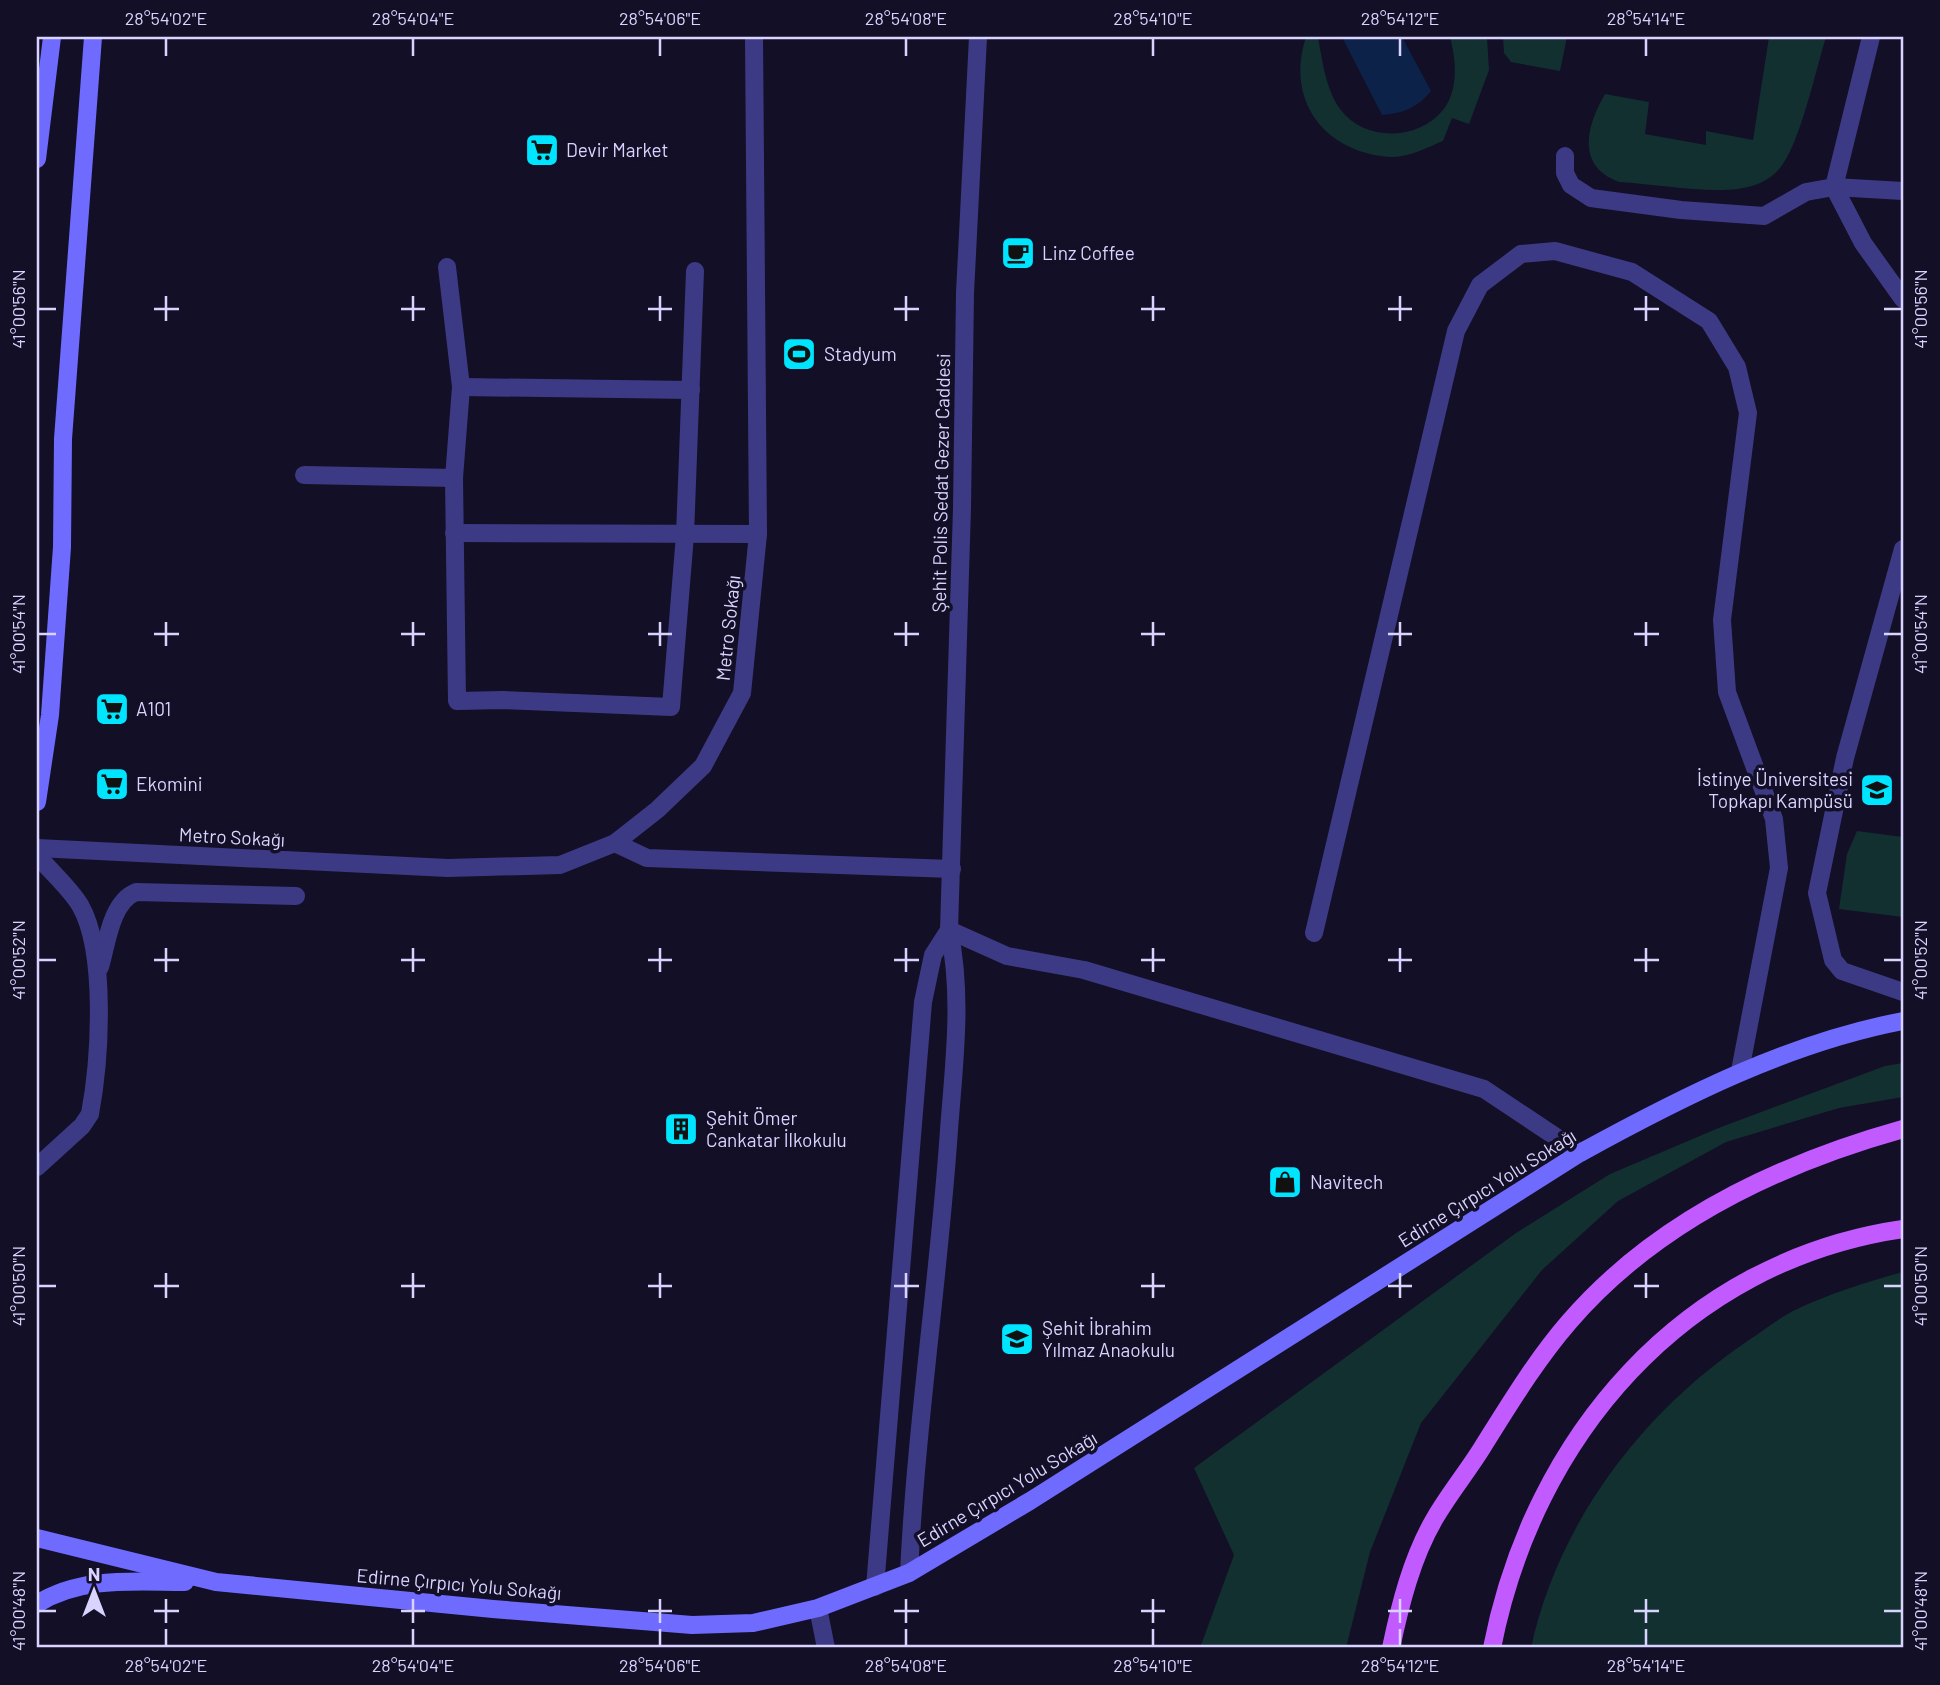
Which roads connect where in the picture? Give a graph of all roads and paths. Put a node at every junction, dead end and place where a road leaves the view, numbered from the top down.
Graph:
1 (52, 37) edge
2 (93, 37) edge
3 (754, 37) edge
4 (978, 37) edge
5 (1871, 37) edge
6 (1565, 156) dead end
7 (37, 159) edge
8 (1834, 187) junction
9 (1903, 191) edge
10 (447, 267) dead end
11 (695, 271) dead end
12 (1903, 299) edge
13 (461, 387) junction
14 (691, 390) junction
15 (304, 475) dead end
16 (454, 478) junction
17 (454, 533) junction
18 (758, 534) junction
19 (685, 535) junction
20 (1903, 549) edge
21 (37, 802) edge
22 (615, 843) junction
23 (37, 848) edge
24 (37, 855) edge
25 (952, 869) junction
26 (296, 896) dead end
27 (948, 930) junction
28 (1314, 933) dead end
29 (99, 970) junction
30 (1903, 992) edge
31 (1903, 1021) edge
32 (1740, 1071) junction
33 (1903, 1129) edge
34 (1580, 1153) junction
35 (37, 1167) edge
36 (1903, 1229) edge
37 (37, 1538) edge
38 (909, 1573) junction
39 (216, 1582) junction
40 (875, 1587) junction
41 (37, 1604) edge
42 (818, 1608) junction
43 (826, 1648) edge
44 (1391, 1648) edge
45 (1492, 1648) edge

1 - 7 main road
2 - 21 main road
3 - 18 street, Metro Sokağı
4 - 25 street, Şehit Polis Sedat Gezer Caddesi
5 - 8 street
6 - 8 street
8 - 9 street
8 - 12 street
10 - 13 street
11 - 14 street
13 - 14 street
13 - 16 street
14 - 19 street
15 - 16 street
16 - 17 street
17 - 19 street
17 - 19 street
18 - 19 street
18 - 22 street, Metro Sokağı
20 - 30 street
22 - 23 street, Metro Sokağı
22 - 25 street
24 - 29 street
25 - 27 street, Şehit Polis Sedat Gezer Caddesi
26 - 29 street
27 - 34 street
27 - 38 street
27 - 40 street
28 - 32 street
29 - 35 street
31 - 32 main road, Edirne Çırpıcı Yolu Sokağı
32 - 34 main road, Edirne Çırpıcı Yolu Sokağı
33 - 44 main road
34 - 38 main road, Edirne Çırpıcı Yolu Sokağı
36 - 45 main road
37 - 39 main road, Edirne Çırpıcı Yolu Sokağı
38 - 40 main road, Edirne Çırpıcı Yolu Sokağı
39 - 41 main road
39 - 42 main road, Edirne Çırpıcı Yolu Sokağı
40 - 42 main road, Edirne Çırpıcı Yolu Sokağı
42 - 43 street

